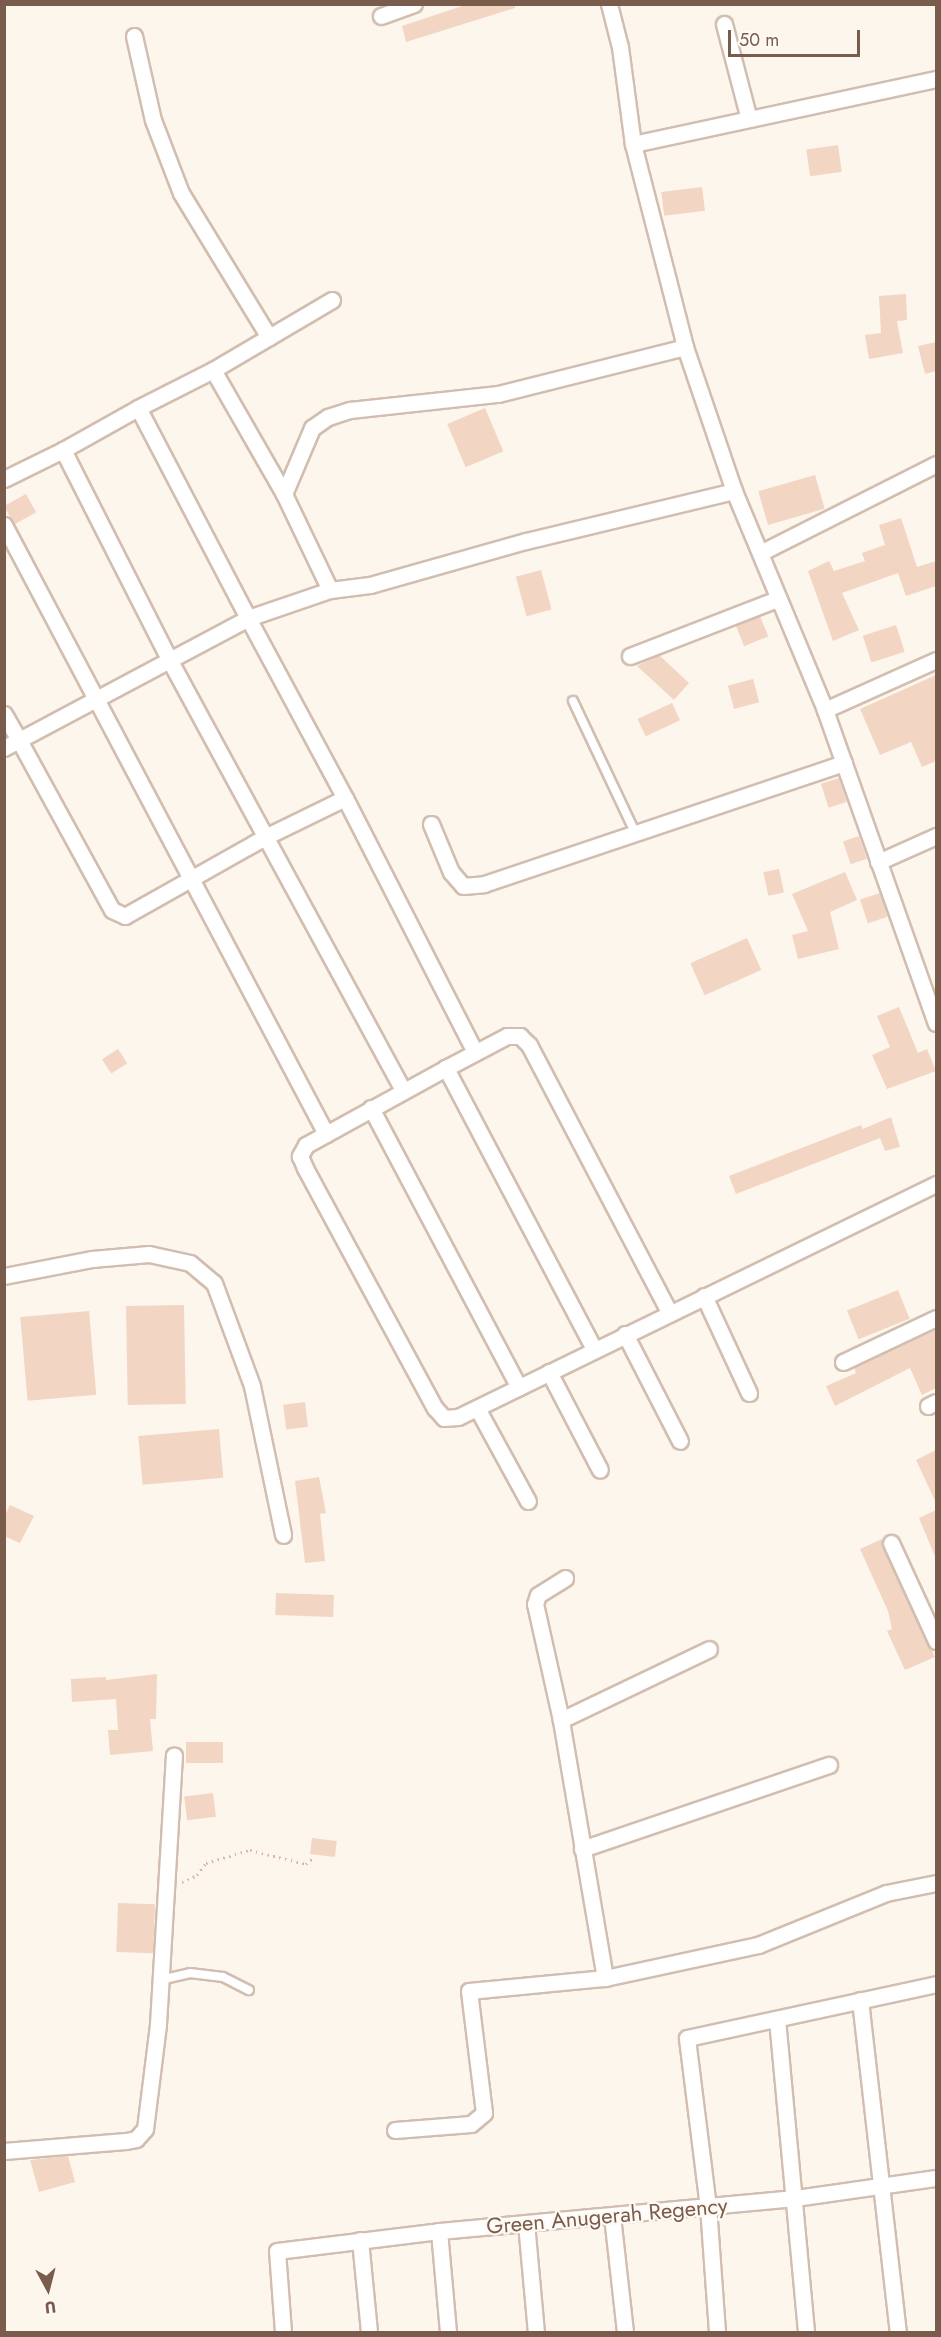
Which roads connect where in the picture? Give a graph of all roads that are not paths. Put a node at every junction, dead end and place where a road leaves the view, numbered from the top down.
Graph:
1 (414, 4) edge
2 (609, 4) edge
3 (381, 16) dead end
4 (724, 24) dead end
5 (134, 36) dead end
6 (936, 80) edge
7 (749, 119) junction
8 (633, 144) junction
9 (332, 300) dead end
10 (269, 337) junction
11 (685, 346) junction
12 (213, 370) junction
13 (138, 408) junction
14 (63, 450) junction
15 (936, 464) edge
16 (4, 479) edge
17 (734, 490) junction
18 (284, 494) junction
19 (4, 525) edge
20 (762, 552) junction
21 (330, 590) junction
22 (777, 599) junction
23 (248, 618) junction
24 (630, 656) dead end
25 (936, 660) edge
26 (170, 662) junction
27 (96, 700) junction
28 (573, 701) dead end
29 (825, 710) junction
30 (4, 714) edge
31 (19, 740) junction
32 (4, 748) edge
33 (844, 764) junction
34 (345, 798) junction
35 (431, 824) dead end
36 (635, 832) junction
37 (936, 836) edge
38 (265, 837) junction
39 (878, 862) junction
40 (189, 880) junction
41 (936, 1023) edge
42 (475, 1052) junction
43 (446, 1068) junction
44 (402, 1090) junction
45 (371, 1108) junction
46 (326, 1134) junction
47 (936, 1184) edge
48 (4, 1276) edge
49 (704, 1296) junction
50 (670, 1313) junction
51 (936, 1318) edge
52 (625, 1334) junction
53 (594, 1349) junction
54 (843, 1362) dead end
55 (549, 1372) junction
56 (519, 1387) junction
57 (749, 1393) dead end
58 (477, 1408) junction
59 (680, 1441) dead end
60 (600, 1470) dead end
61 (528, 1501) dead end
62 (282, 1535) dead end
63 (891, 1544) dead end
64 (565, 1578) dead end
65 (936, 1641) edge
66 (709, 1649) dead end
67 (561, 1720) junction
68 (174, 1755) dead end
69 (829, 1765) dead end
70 (582, 1849) junction
71 (936, 1884) edge
72 (605, 1978) junction
73 (158, 1980) junction
74 (936, 1984) edge
75 (249, 1990) dead end
76 (860, 2000) junction
77 (777, 2019) junction
78 (395, 2130) dead end
79 (4, 2151) edge
80 (936, 2178) edge
81 (881, 2186) junction
82 (795, 2198) junction
83 (708, 2207) junction
84 (612, 2216) junction
85 (526, 2223) junction
86 (439, 2231) junction
87 (360, 2240) junction
88 (283, 2332) edge
89 (369, 2332) edge
90 (448, 2332) edge
91 (536, 2332) edge
92 (625, 2332) edge
93 (717, 2332) edge
94 (806, 2332) edge
95 (898, 2332) edge

1 - 3 street
2 - 8 street
4 - 7 street
5 - 10 street
6 - 7 street
7 - 8 street
8 - 11 street
9 - 10 street
10 - 12 street
11 - 17 street
11 - 18 street
12 - 13 street
12 - 18 street
13 - 14 street
13 - 23 street
14 - 16 street
14 - 26 street
15 - 20 street
17 - 20 street
17 - 21 street
18 - 21 street
19 - 27 street
20 - 22 street
21 - 23 street
22 - 24 street
22 - 29 street
23 - 26 street
23 - 34 street
25 - 29 street
26 - 27 street
26 - 38 street
27 - 31 street
27 - 40 street
28 - 36 lane
29 - 33 street
30 - 31 street
31 - 32 street
31 - 40 street
33 - 36 street
33 - 39 street
34 - 38 street
34 - 42 street
35 - 36 street
37 - 39 street
38 - 40 street
38 - 44 street
39 - 41 street
40 - 46 street
42 - 43 street
42 - 50 street
43 - 44 street
43 - 53 street
44 - 45 street
45 - 46 street
45 - 56 street
46 - 58 street
47 - 49 street
48 - 62 street
49 - 50 street
49 - 57 street
50 - 52 street
51 - 54 street
52 - 53 street
52 - 59 street
53 - 55 street
55 - 56 street
55 - 60 street
56 - 58 street
58 - 61 street
63 - 65 street
64 - 67 street
66 - 67 street
67 - 70 street
68 - 73 street
69 - 70 street
70 - 72 street
71 - 72 street
72 - 78 street
73 - 75 lane
73 - 79 street
74 - 76 street
76 - 77 street
76 - 81 street
77 - 82 street
77 - 83 street
80 - 81 street, Green Anugerah Regency
81 - 82 street, Green Anugerah Regency
81 - 95 street
82 - 83 street, Green Anugerah Regency
82 - 94 street
83 - 84 street, Green Anugerah Regency
83 - 93 street
84 - 85 street, Green Anugerah Regency
84 - 92 street
85 - 86 street, Green Anugerah Regency
85 - 91 street
86 - 87 street, Green Anugerah Regency
86 - 90 street
87 - 88 street, Green Anugerah Regency
87 - 89 street

